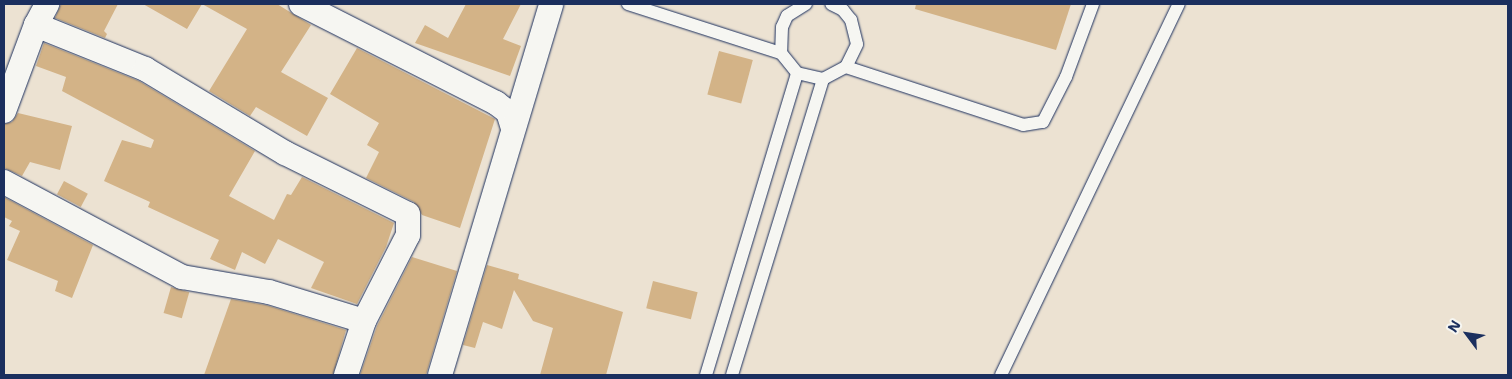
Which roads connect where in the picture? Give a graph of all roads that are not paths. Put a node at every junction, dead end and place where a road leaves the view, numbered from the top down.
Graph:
1 (48, 4) edge
2 (301, 4) edge
3 (551, 4) edge
4 (628, 4) edge
5 (806, 4) edge
6 (831, 4) edge
7 (1092, 4) edge
8 (1179, 4) edge
9 (845, 7) edge
10 (36, 25) junction
11 (781, 53) junction
12 (846, 67) junction
13 (797, 73) junction
14 (822, 79) junction
15 (4, 110) edge
16 (513, 128) junction
17 (4, 182) edge
18 (364, 321) junction
19 (346, 375) edge
20 (440, 375) edge
21 (706, 375) edge
22 (732, 375) edge
23 (1001, 375) edge

1 - 10 street
2 - 16 street
3 - 16 street
4 - 11 lane
5 - 11 lane
6 - 9 lane
7 - 12 lane
8 - 23 lane
9 - 12 lane
10 - 15 street
10 - 18 street
11 - 13 lane
12 - 14 lane
13 - 14 lane
13 - 21 lane
14 - 22 lane
16 - 20 street
17 - 18 street
18 - 19 street

